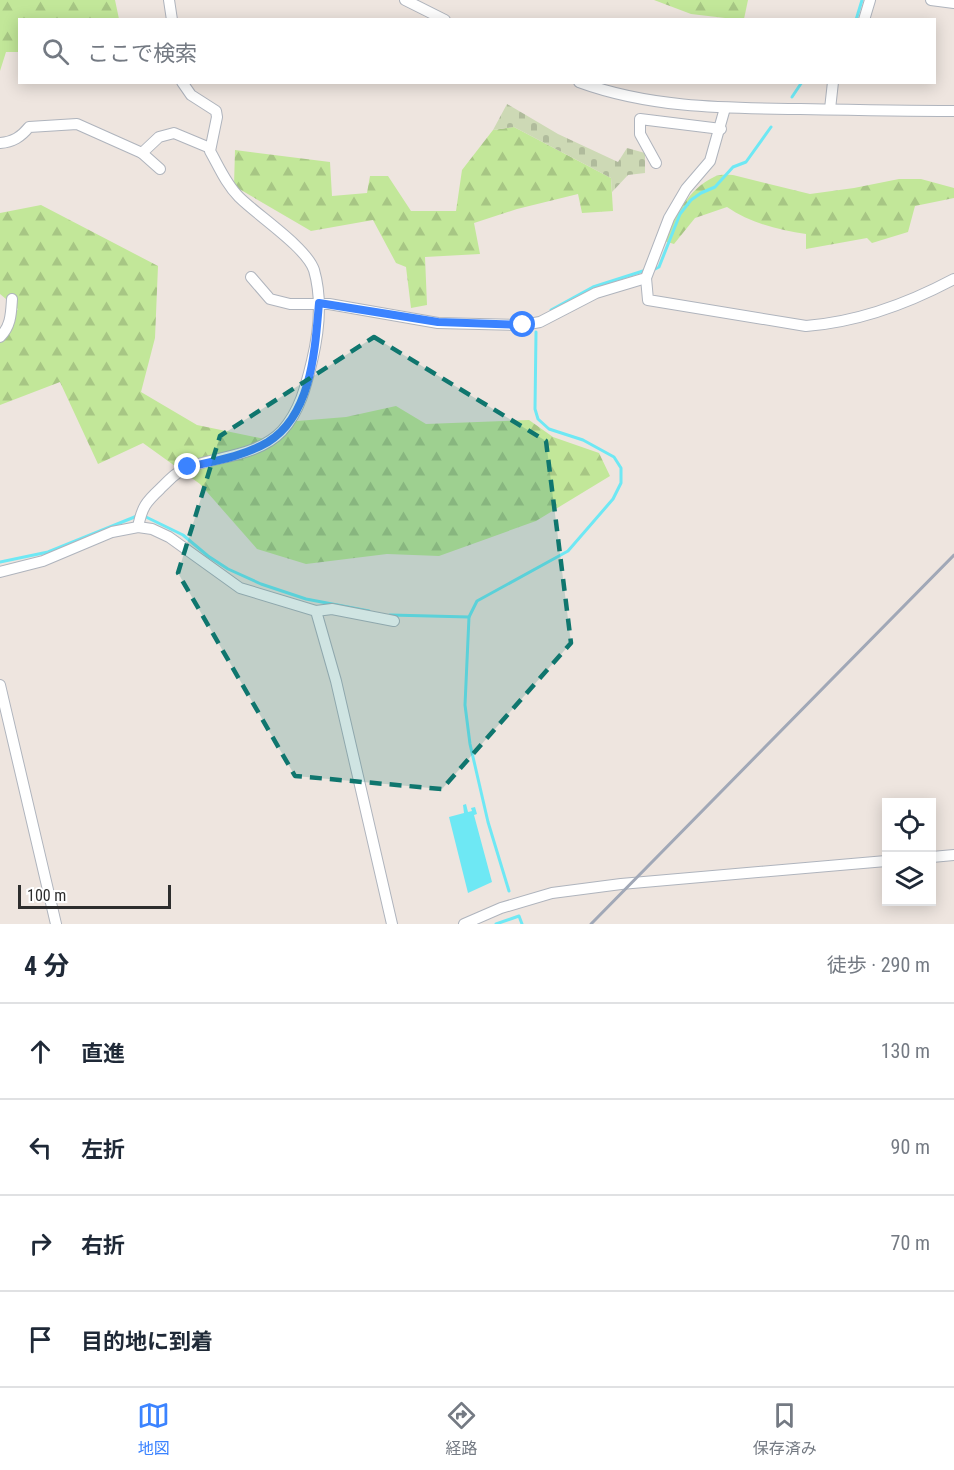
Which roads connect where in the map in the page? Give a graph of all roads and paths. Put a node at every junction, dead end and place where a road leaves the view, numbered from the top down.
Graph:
1 (169, 0) edge
2 (870, 0) edge
3 (931, 0) edge
4 (408, 1) edge
5 (954, 3) edge
6 (172, 18) edge
7 (441, 18) edge
8 (865, 18) edge
9 (183, 84) edge
10 (585, 84) edge
11 (833, 84) edge
12 (641, 99) junction
13 (725, 108) junction
14 (830, 110) junction
15 (954, 111) edge
16 (640, 119) junction
17 (721, 129) junction
18 (0, 143) edge
19 (210, 148) junction
20 (142, 153) junction
21 (656, 163) dead end
22 (160, 169) dead end
23 (251, 277) dead end
24 (646, 278) junction
25 (954, 279) edge
26 (12, 299) dead end
27 (319, 303) junction
28 (0, 337) edge
29 (140, 519) junction
30 (0, 572) edge
31 (316, 611) junction
32 (394, 621) dead end
33 (0, 685) edge
34 (954, 855) edge
35 (936, 857) edge
36 (882, 861) edge
37 (56, 924) edge
38 (392, 924) edge
39 (464, 924) edge

1 - 6 street
2 - 8 street
3 - 5 street
4 - 7 street
9 - 19 street
10 - 12 street
11 - 14 street
12 - 13 street
12 - 16 street
13 - 14 street
13 - 17 street
14 - 15 street
16 - 17 street
16 - 21 street
17 - 24 street
18 - 20 street
19 - 20 street
19 - 27 street
20 - 22 street
23 - 27 street
24 - 25 street
24 - 27 street
26 - 28 street
27 - 29 street
29 - 30 street
29 - 31 street
31 - 32 street
31 - 38 street
33 - 37 street
34 - 35 street
36 - 39 street

